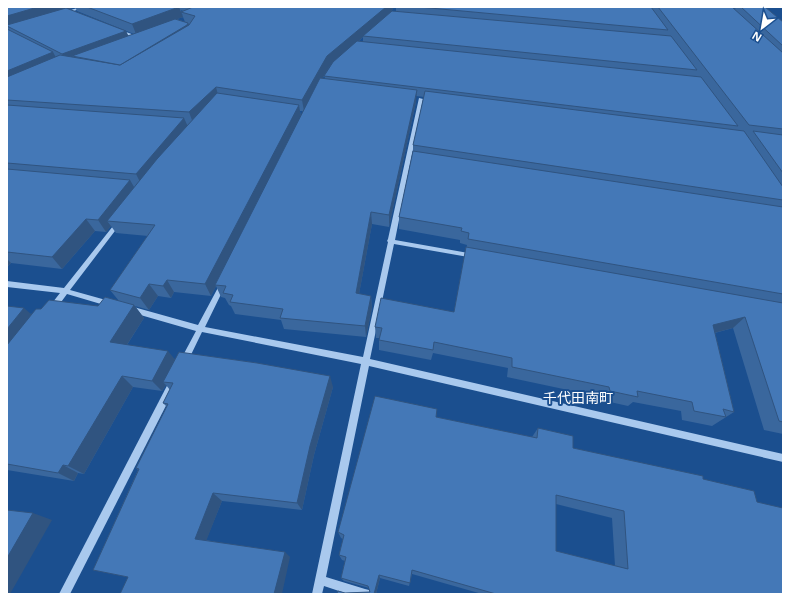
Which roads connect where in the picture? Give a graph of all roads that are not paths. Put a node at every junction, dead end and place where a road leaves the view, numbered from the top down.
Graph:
1 (83, 7) edge
2 (69, 11) junction
3 (62, 13) edge
4 (77, 14) edge
5 (114, 28) edge
6 (143, 34) edge
7 (136, 36) junction
8 (129, 39) edge
9 (413, 98) edge
10 (420, 99) junction
11 (428, 100) edge
12 (408, 159) junction
13 (416, 160) edge
14 (125, 215) edge
15 (390, 241) junction
16 (484, 258) edge
17 (225, 279) edge
18 (7, 284) edge
19 (66, 291) junction
20 (48, 315) edge
21 (200, 329) junction
22 (364, 361) junction
23 (783, 458) edge
24 (320, 580) junction
25 (64, 594) edge
26 (317, 594) edge
27 (365, 594) edge

1 - 2 street
2 - 3 street
2 - 4 street
5 - 7 street
6 - 7 street
7 - 8 street
9 - 10 street
10 - 11 street
10 - 12 street
12 - 13 street
12 - 15 street
14 - 19 street
15 - 16 street
15 - 22 street
17 - 21 street
18 - 19 street
19 - 20 street
19 - 21 street
21 - 22 street
21 - 25 street
22 - 23 street
22 - 24 street
24 - 26 street
24 - 27 street

